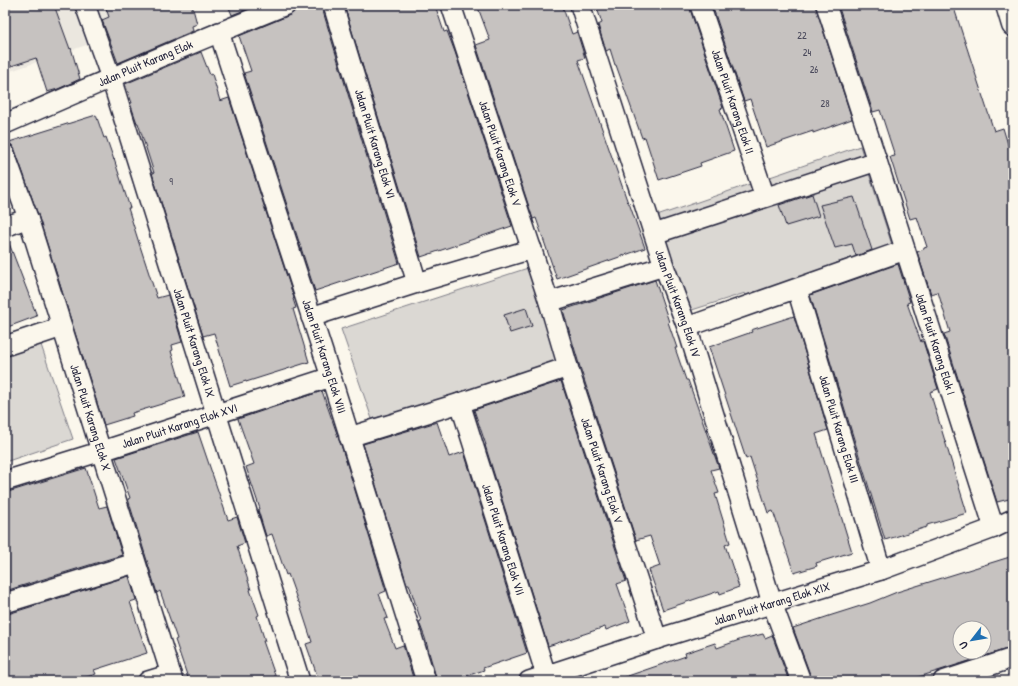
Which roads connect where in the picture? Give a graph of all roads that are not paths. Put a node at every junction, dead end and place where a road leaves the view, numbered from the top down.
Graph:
1 (85, 5) edge
2 (286, 5) edge
3 (333, 5) edge
4 (451, 5) edge
5 (580, 5) edge
6 (700, 5) edge
7 (826, 5) edge
8 (1007, 5) edge
9 (1013, 25) edge
10 (219, 32) junction
11 (111, 78) junction
12 (5, 124) edge
13 (5, 154) edge
14 (877, 160) junction
15 (765, 197) junction
16 (28, 218) junction
17 (5, 227) edge
18 (654, 234) junction
19 (532, 250) junction
20 (905, 250) junction
21 (664, 266) junction
22 (417, 283) junction
23 (797, 289) junction
24 (549, 302) junction
25 (311, 317) junction
26 (62, 327) junction
27 (687, 327) junction
28 (5, 346) edge
29 (568, 367) junction
30 (331, 377) junction
31 (460, 403) junction
32 (216, 414) junction
33 (349, 437) junction
34 (102, 452) junction
35 (5, 481) edge
36 (1013, 519) edge
37 (994, 528) junction
38 (135, 563) junction
39 (881, 570) junction
40 (5, 603) edge
41 (772, 603) junction
42 (657, 639) junction
43 (1013, 658) edge
44 (172, 677) edge
45 (537, 678) edge
46 (148, 681) edge
47 (300, 681) edge
48 (426, 681) edge
49 (801, 681) edge
50 (943, 681) edge

1 - 11 street, Jalan Pluit Karang Elok IX
2 - 10 street, Jalan Pluit Karang Elok
3 - 22 street, Jalan Pluit Karang Elok VI
4 - 19 street, Jalan Pluit Karang Elok V
5 - 18 street, Jalan Pluit Karang Elok IV
6 - 15 street, Jalan Pluit Karang Elok II
7 - 14 street, Jalan Pluit Karang Elok I
8 - 9 street
10 - 11 street, Jalan Pluit Karang Elok
10 - 25 street, Jalan Pluit Karang Elok VIII
11 - 12 street, Jalan Pluit Karang Elok
11 - 32 street, Jalan Pluit Karang Elok IX
13 - 16 street, Jalan Pluit Karang Elok X
14 - 15 street
14 - 20 street, Jalan Pluit Karang Elok I
15 - 18 street
16 - 17 street
16 - 26 street, Jalan Pluit Karang Elok X
18 - 21 street, Jalan Pluit Karang Elok IV
19 - 22 street
19 - 24 street, Jalan Pluit Karang Elok V
20 - 23 street
20 - 37 street, Jalan Pluit Karang Elok I
21 - 24 street
21 - 27 street, Jalan Pluit Karang Elok IV
22 - 25 street
23 - 27 street
23 - 39 street, Jalan Pluit Karang Elok III
24 - 29 street, Jalan Pluit Karang Elok V
25 - 30 street, Jalan Pluit Karang Elok VIII
26 - 28 street
26 - 34 street, Jalan Pluit Karang Elok X
27 - 41 street, Jalan Pluit Karang Elok IV
29 - 31 street
29 - 42 street, Jalan Pluit Karang Elok V
30 - 32 street, Jalan Pluit Karang Elok XVI
30 - 33 street, Jalan Pluit Karang Elok VIII
31 - 33 street
31 - 45 street, Jalan Pluit Karang Elok VII
32 - 34 street, Jalan Pluit Karang Elok XVI
32 - 47 street, Jalan Pluit Karang Elok IX
33 - 48 street, Jalan Pluit Karang Elok VIII
34 - 35 street, Jalan Pluit Karang Elok XVI
34 - 38 street, Jalan Pluit Karang Elok X
36 - 37 street, Jalan Pluit Karang Elok XIX
37 - 39 street, Jalan Pluit Karang Elok XIX
38 - 40 street
38 - 44 street, Jalan Pluit Karang Elok X
39 - 41 street, Jalan Pluit Karang Elok XIX
41 - 42 street, Jalan Pluit Karang Elok XIX
41 - 49 street, Jalan Pluit Karang Elok IV
42 - 45 street, Jalan Pluit Karang Elok XIX
43 - 50 street
44 - 46 street

